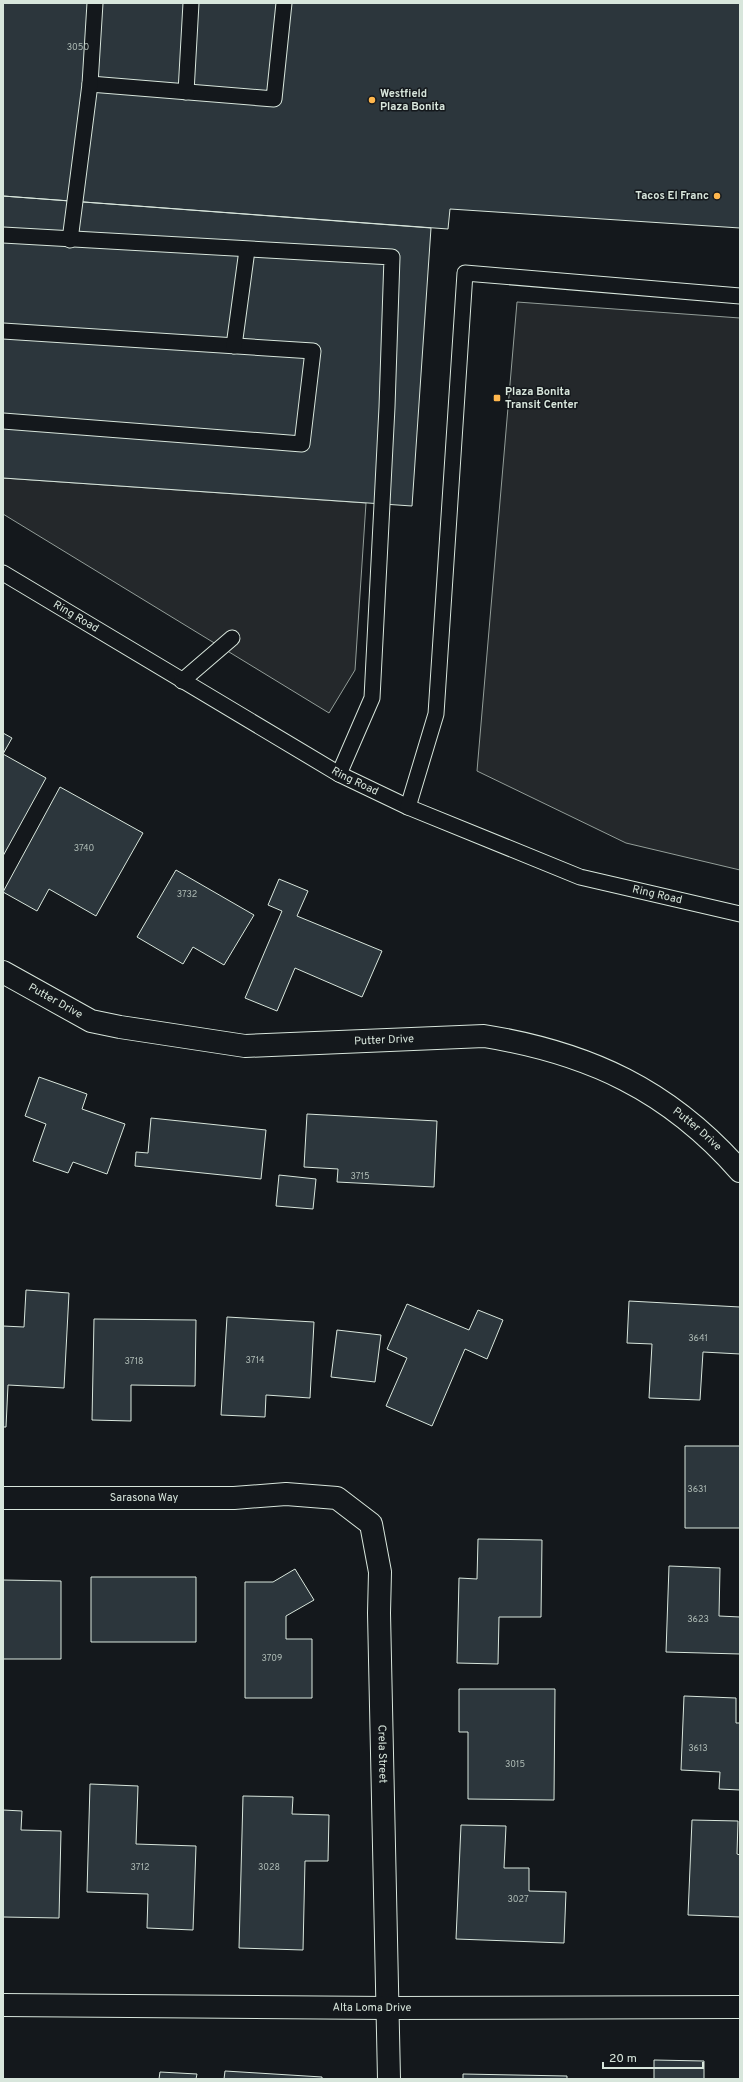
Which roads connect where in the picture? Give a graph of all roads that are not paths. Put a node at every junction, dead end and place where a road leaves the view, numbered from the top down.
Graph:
1 (95, 3) edge
2 (191, 3) edge
3 (284, 3) edge
4 (90, 84) junction
5 (186, 92) junction
6 (3, 235) edge
7 (70, 240) junction
8 (247, 250) junction
9 (740, 296) edge
10 (3, 331) edge
11 (234, 346) junction
12 (3, 422) edge
13 (3, 573) edge
14 (232, 638) dead end
15 (182, 681) junction
16 (339, 774) junction
17 (408, 807) junction
18 (740, 914) edge
19 (3, 972) edge
20 (740, 1171) edge
21 (286, 1494) joint
22 (3, 1498) edge
23 (3, 2005) edge
24 (740, 2007) edge
25 (387, 2008) junction
26 (389, 2079) edge

1 - 4 lane
2 - 5 lane
3 - 5 lane
4 - 5 lane
4 - 7 lane
6 - 7 lane
7 - 8 lane
8 - 11 lane
8 - 16 lane
9 - 17 lane
10 - 11 lane
11 - 12 lane
13 - 15 lane, Ring Road
14 - 15 lane
15 - 16 lane, Ring Road
16 - 17 lane, Ring Road
17 - 18 lane, Ring Road
19 - 20 street, Putter Drive
21 - 22 street, Sarasona Way
21 - 25 street, Crela Street
23 - 25 street, Alta Loma Drive
24 - 25 street, Alta Loma Drive
25 - 26 street, Crela Street

